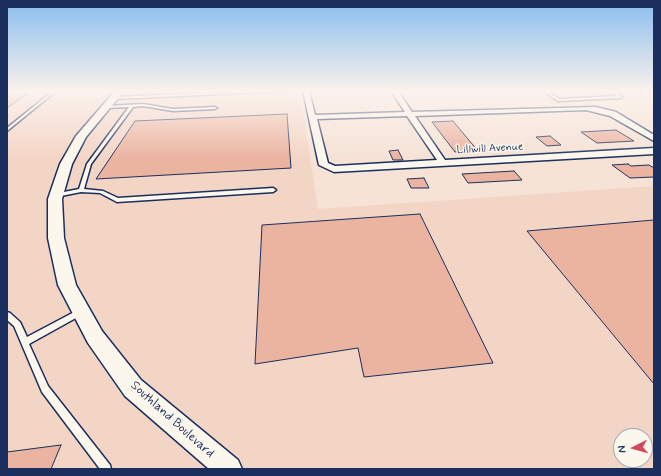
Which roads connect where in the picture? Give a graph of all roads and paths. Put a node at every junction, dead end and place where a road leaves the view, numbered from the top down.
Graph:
1 (28, 113) edge
2 (101, 113) edge
3 (127, 113) edge
4 (312, 113) edge
5 (428, 113) edge
6 (610, 113) edge
7 (410, 114) junction
8 (313, 117) junction
9 (7, 130) edge
10 (654, 139) edge
11 (654, 152) edge
12 (443, 163) junction
13 (81, 190) junction
14 (273, 190) dead end
15 (56, 195) junction
16 (81, 312) junction
17 (7, 315) edge
18 (25, 342) junction
19 (106, 469) edge
20 (229, 469) edge

1 - 9 lane
2 - 15 street, Southland Boulevard
3 - 13 lane
4 - 8 street
5 - 7 street
6 - 10 street
7 - 8 street
7 - 12 street
8 - 12 street, Lillwill Avenue
11 - 12 street, Lillwill Avenue
13 - 14 lane
13 - 15 lane
15 - 16 street, Southland Boulevard
16 - 18 lane
16 - 20 street, Southland Boulevard
17 - 18 lane
18 - 19 lane

